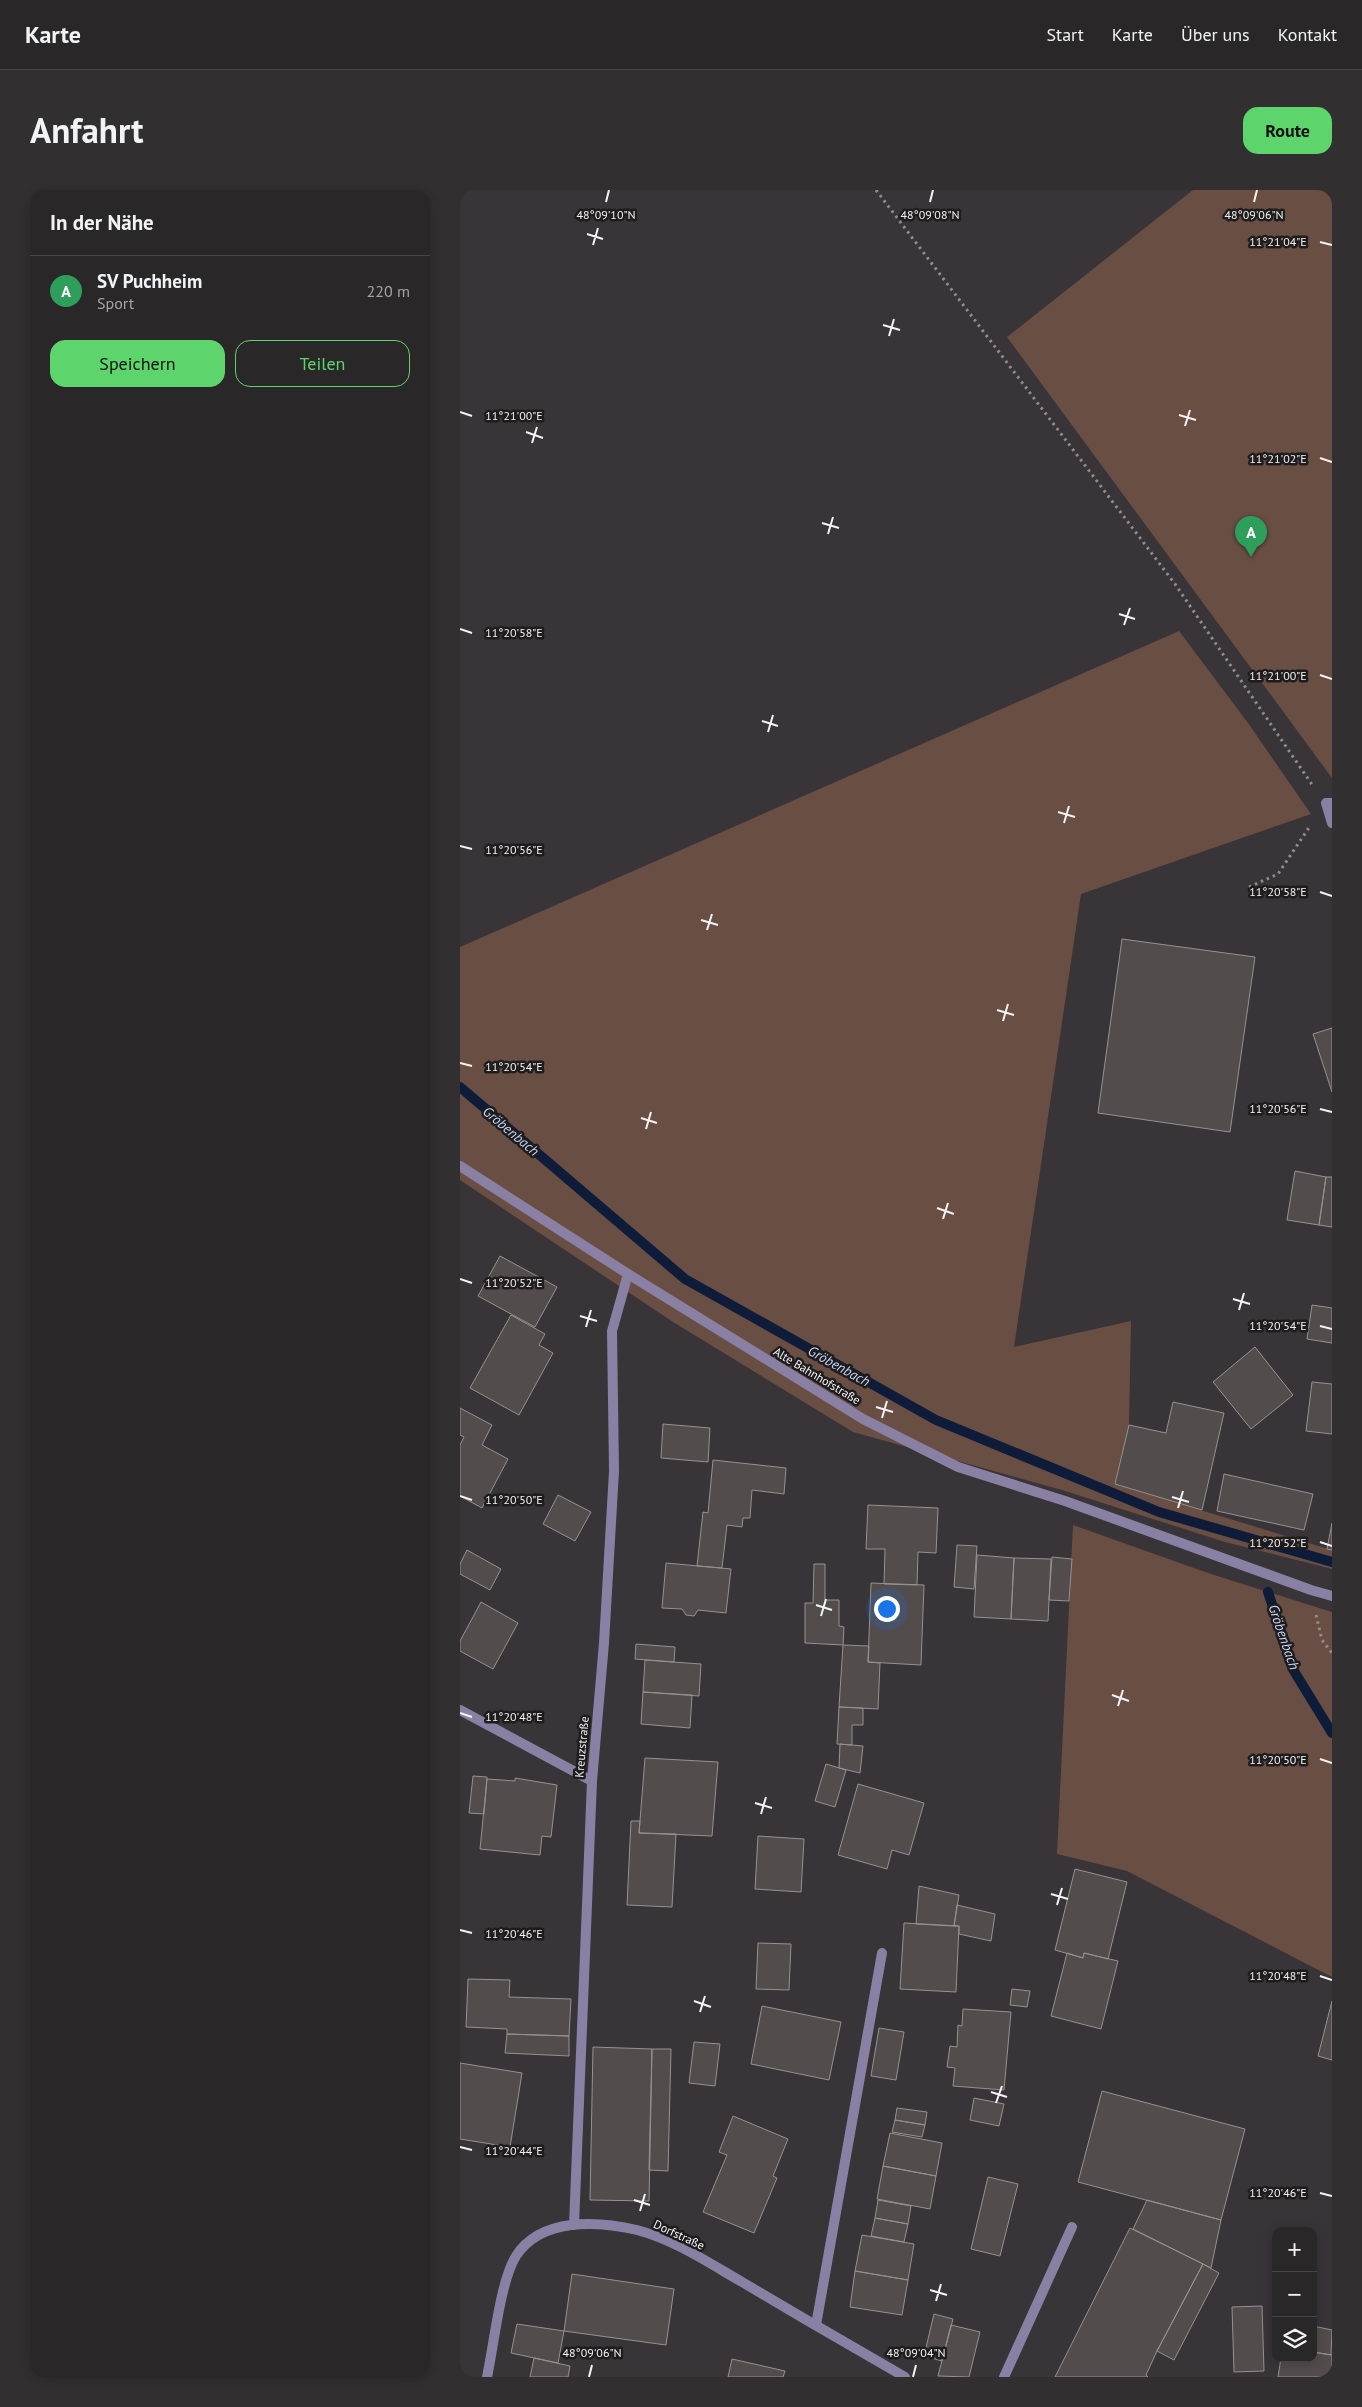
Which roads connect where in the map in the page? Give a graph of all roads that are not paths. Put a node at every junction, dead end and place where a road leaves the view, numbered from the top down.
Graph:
1 (1329, 803) edge
2 (1332, 824) edge
3 (460, 1166) edge
4 (628, 1274) junction
5 (1332, 1596) edge
6 (460, 1710) edge
7 (592, 1781) junction
8 (882, 1953) dead end
9 (574, 2225) junction
10 (1072, 2227) dead end
11 (816, 2325) junction
12 (487, 2377) edge
13 (905, 2377) edge
14 (1004, 2377) edge

1 - 2 street
3 - 4 street, Alte Bahnhofstraße
4 - 5 street, Alte Bahnhofstraße
4 - 7 street, Kreuzstraße
6 - 7 street
7 - 9 street, Kreuzstraße
8 - 11 street
9 - 11 street, Dorfstraße
9 - 12 street, Dorfstraße
10 - 14 street
11 - 13 street, Dorfstraße

